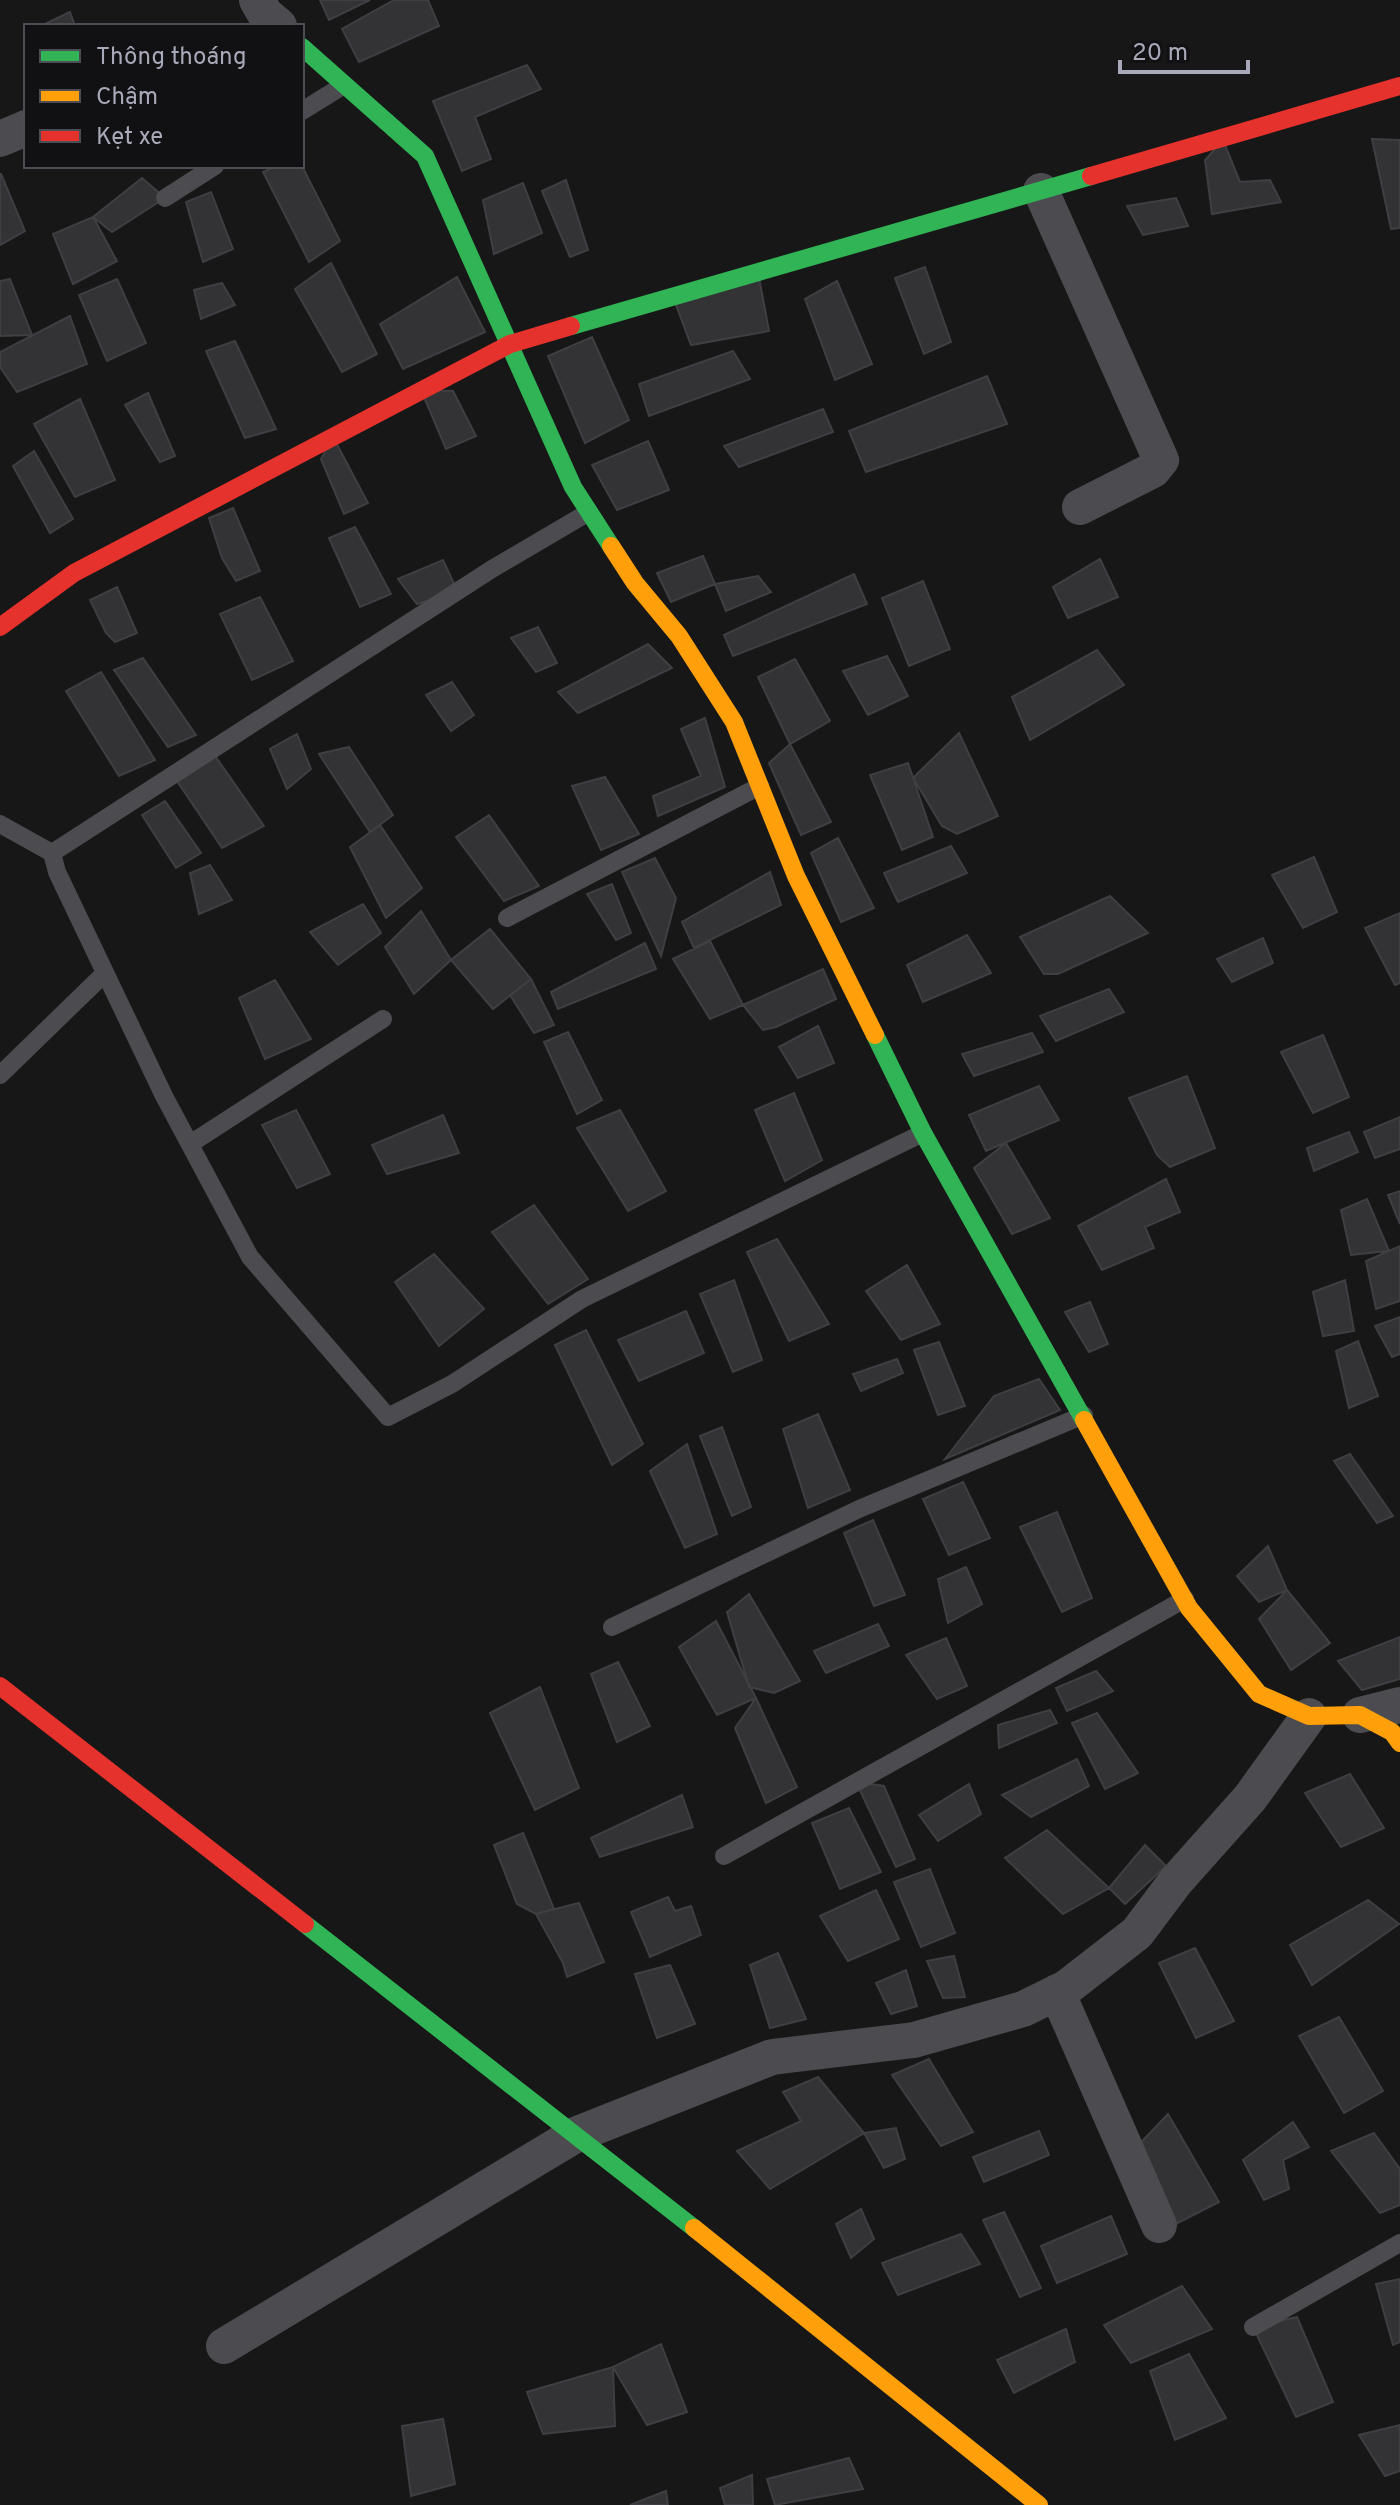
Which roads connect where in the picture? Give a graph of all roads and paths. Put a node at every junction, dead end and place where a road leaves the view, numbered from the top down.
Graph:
1 (304, 49) edge
2 (344, 84) junction
3 (1400, 86) edge
4 (304, 110) edge
5 (24, 129) edge
6 (0, 139) edge
7 (212, 168) edge
8 (1041, 191) junction
9 (165, 198) dead end
10 (510, 344) junction
11 (1080, 507) dead end
12 (589, 512) junction
13 (0, 627) edge
14 (760, 786) junction
15 (0, 824) edge
16 (52, 853) junction
17 (507, 918) dead end
18 (105, 973) junction
19 (383, 1019) dead end
20 (0, 1075) edge
21 (923, 1133) junction
22 (190, 1144) junction
23 (1084, 1415) junction
24 (1185, 1599) junction
25 (612, 1627) dead end
26 (0, 1686) edge
27 (1400, 1705) edge
28 (1360, 1715) junction
29 (1309, 1716) junction
30 (1400, 1743) edge
31 (724, 1856) dead end
32 (1057, 1992) junction
33 (575, 2135) junction
34 (1159, 2225) dead end
35 (1400, 2243) edge
36 (1253, 2327) dead end
37 (224, 2346) dead end
38 (1039, 2505) edge

1 - 2 street
2 - 4 lane
2 - 10 street
3 - 8 street
5 - 6 street
7 - 9 lane
8 - 10 street
8 - 11 street
10 - 12 street
10 - 13 street
12 - 14 street
12 - 16 lane
14 - 17 lane
14 - 21 street
15 - 16 lane
16 - 18 lane
18 - 20 lane
18 - 22 lane
19 - 22 lane
21 - 22 lane
21 - 23 street
23 - 24 street
23 - 25 lane
24 - 29 street
24 - 31 lane
26 - 33 street
27 - 28 street
28 - 29 street
28 - 30 street
29 - 32 street
32 - 33 street
32 - 34 street
33 - 37 street
33 - 38 street
35 - 36 lane

